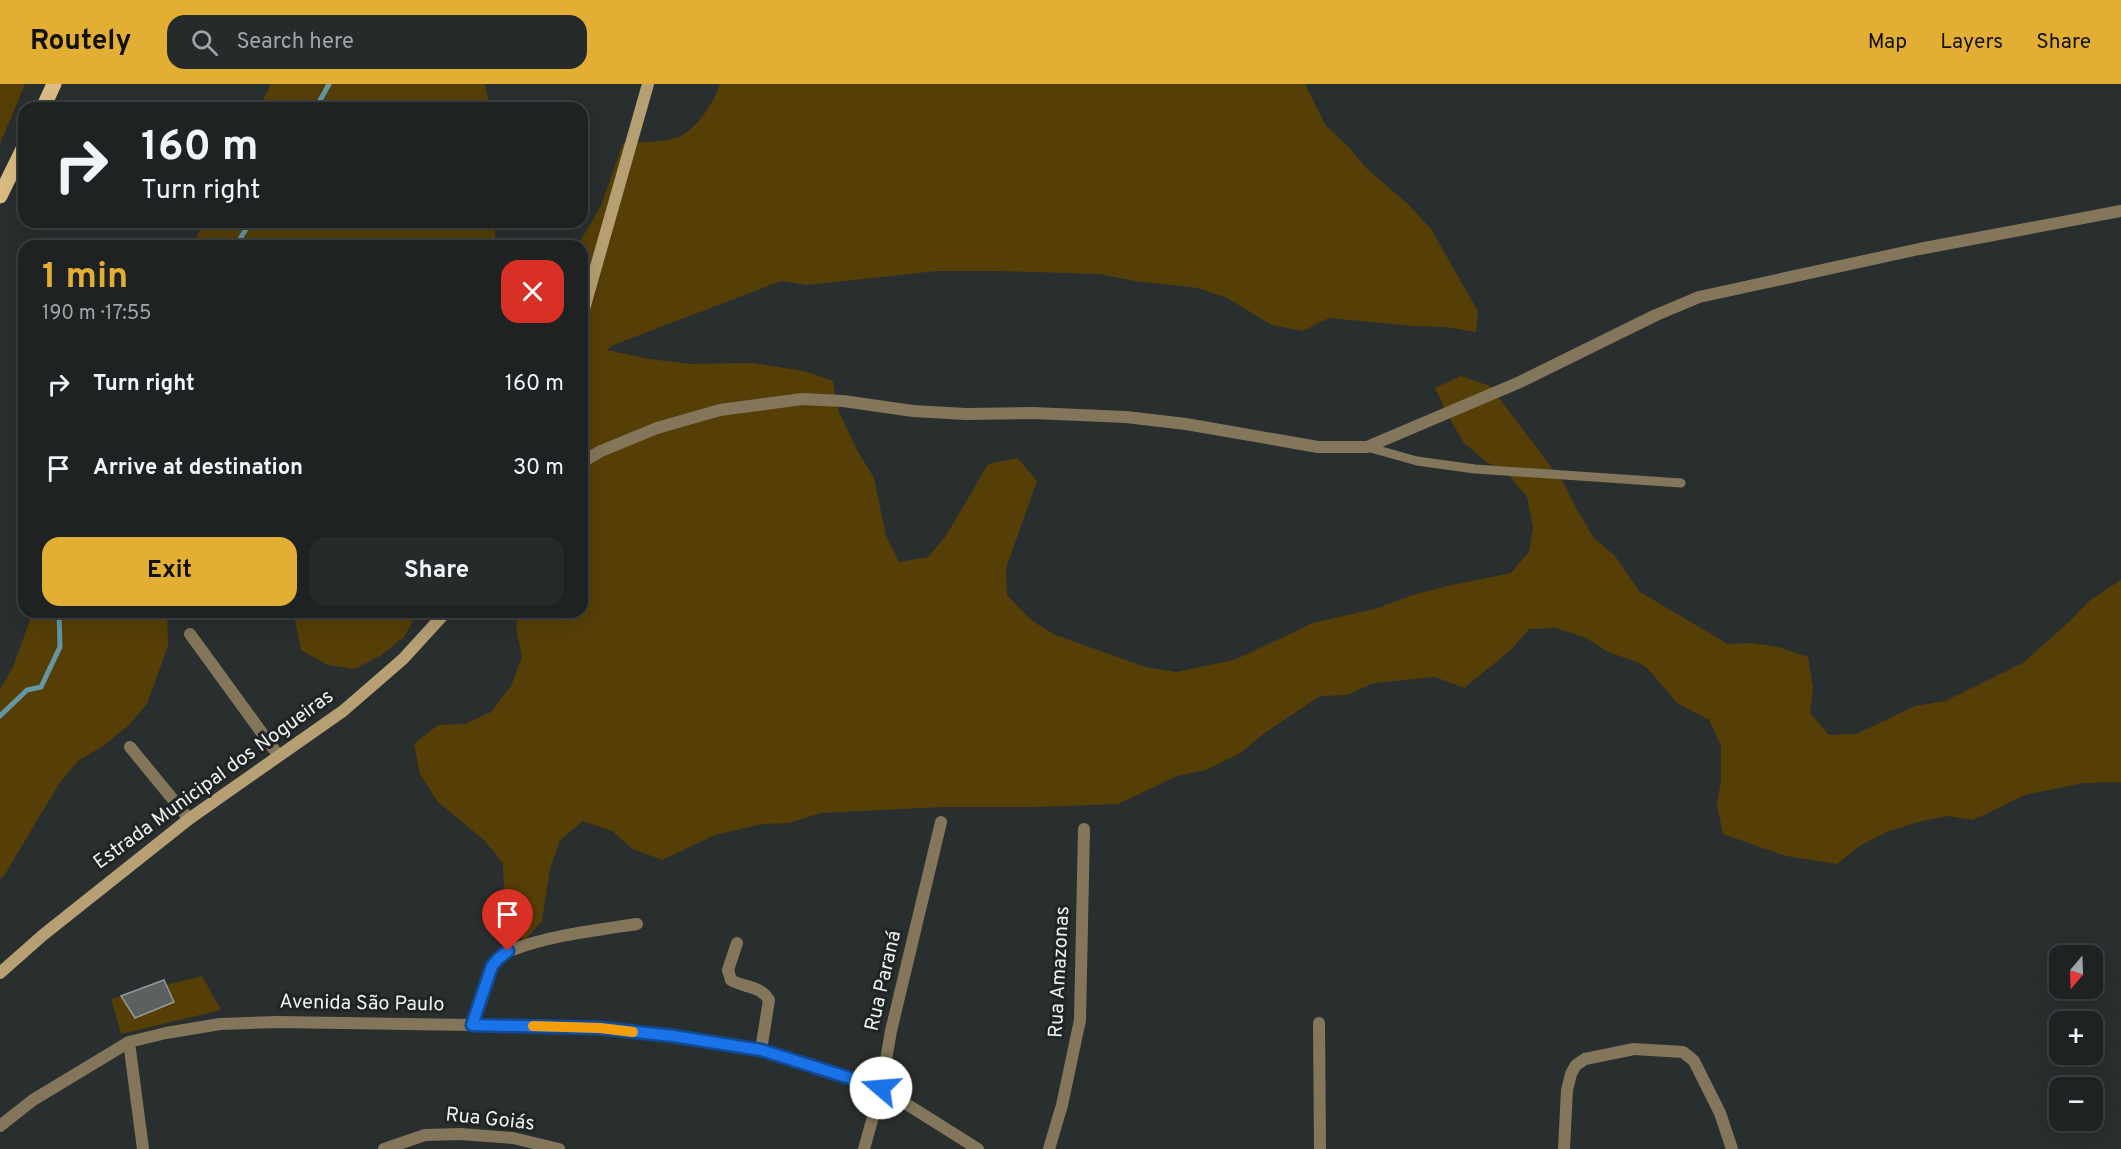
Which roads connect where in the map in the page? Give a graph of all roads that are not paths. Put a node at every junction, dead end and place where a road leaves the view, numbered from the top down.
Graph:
1 (54, 84) edge
2 (648, 84) edge
3 (46, 102) edge
4 (18, 159) edge
5 (0, 196) edge
6 (2121, 211) edge
7 (588, 295) edge
8 (1367, 447) junction
9 (588, 459) edge
10 (1681, 483) dead end
11 (441, 618) edge
12 (190, 634) dead end
13 (130, 747) dead end
14 (278, 755) junction
15 (189, 819) junction
16 (941, 822) dead end
17 (1084, 829) dead end
18 (637, 924) dead end
19 (737, 944) dead end
20 (0, 973) edge
21 (1319, 1023) dead end
22 (472, 1025) junction
23 (129, 1042) junction
24 (761, 1050) junction
25 (881, 1088) junction
26 (0, 1126) edge
27 (143, 1149) edge
28 (384, 1149) edge
29 (559, 1149) edge
30 (864, 1149) edge
31 (978, 1149) edge
32 (1049, 1149) edge
33 (1320, 1149) edge
34 (1564, 1149) edge
35 (1732, 1149) edge

1 - 3 main road
2 - 7 street
4 - 5 main road
6 - 8 street
8 - 9 street
8 - 10 lane
11 - 14 street, Estrada Municipal dos Nogueiras
12 - 14 street
13 - 15 street
14 - 15 street, Estrada Municipal dos Nogueiras
15 - 20 street, Estrada Municipal dos Nogueiras
16 - 25 street, Rua Paraná
17 - 32 street, Rua Amazonas
18 - 22 street
19 - 24 street
21 - 33 street
22 - 23 street, Avenida São Paulo
22 - 24 street, Avenida São Paulo
23 - 26 street, Avenida São Paulo
23 - 27 street
24 - 25 street, Avenida São Paulo
25 - 30 street, Rua Paraná
25 - 31 street, Avenida São Paulo
28 - 29 street, Rua Goiás
34 - 35 street

